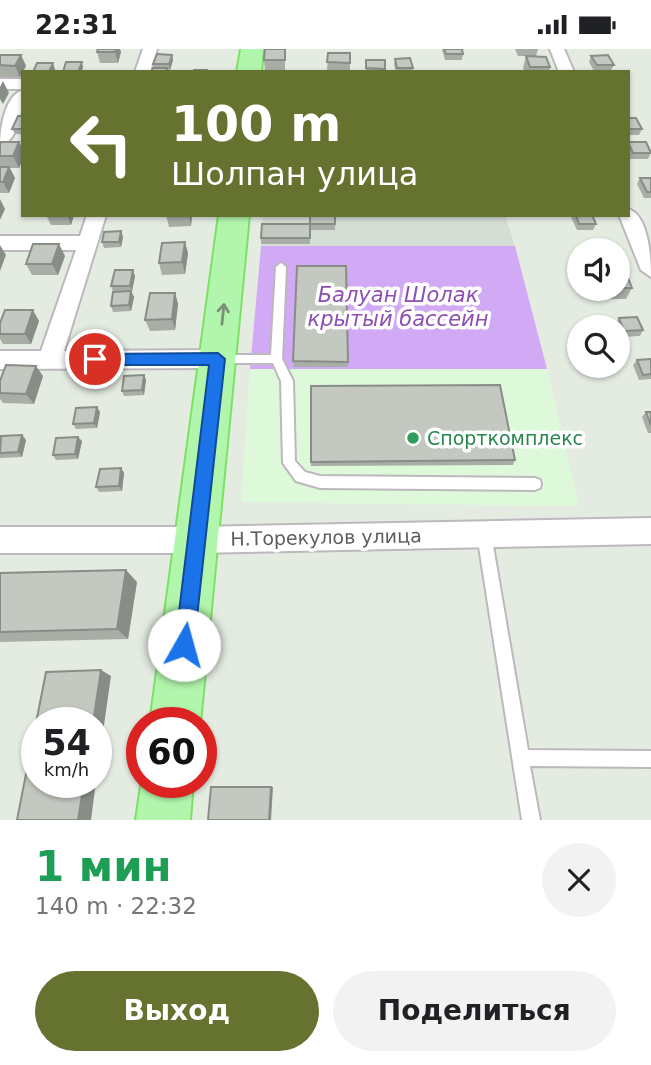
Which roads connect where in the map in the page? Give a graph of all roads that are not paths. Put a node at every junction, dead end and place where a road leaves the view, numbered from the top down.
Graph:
1 (150, 49) edge
2 (252, 49) edge
3 (557, 49) edge
4 (143, 70) edge
5 (250, 70) edge
6 (566, 70) edge
7 (0, 84) edge
8 (21, 84) edge
9 (21, 99) edge
10 (0, 141) edge
11 (96, 217) edge
12 (234, 217) edge
13 (629, 217) edge
14 (0, 243) edge
15 (88, 243) junction
16 (281, 267) dead end
17 (651, 269) edge
18 (50, 359) junction
19 (218, 359) junction
20 (276, 359) junction
21 (0, 360) edge
22 (535, 484) dead end
23 (651, 531) edge
24 (484, 534) junction
25 (0, 540) edge
26 (197, 540) junction
27 (177, 707) edge
28 (522, 758) junction
29 (651, 759) edge
30 (165, 798) edge
31 (163, 820) edge
32 (531, 820) edge

1 - 4 street
2 - 5 main road
3 - 6 street
7 - 8 street
9 - 10 street
11 - 15 street
19 -> 12 main road
13 - 17 street
14 - 15 street
15 - 18 street
16 - 20 lane
18 - 19 street
18 - 21 street
19 - 20 lane
19 - 26 main road
20 - 22 lane
23 - 24 street, Н.Торекулов улица
24 - 26 street, Н.Торекулов улица
24 - 28 lane
25 - 26 street, Н.Торекулов улица
26 - 27 main road
28 - 29 lane
28 - 32 lane
30 - 31 main road

